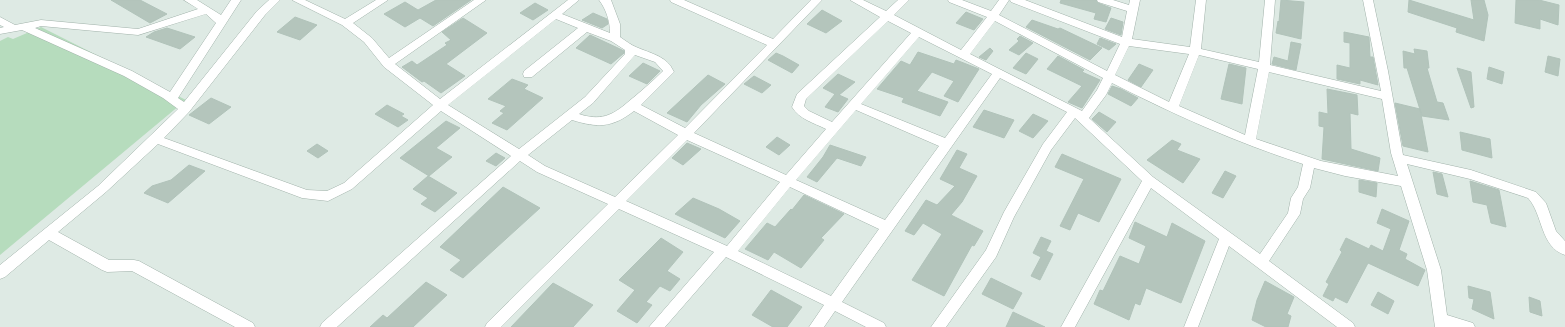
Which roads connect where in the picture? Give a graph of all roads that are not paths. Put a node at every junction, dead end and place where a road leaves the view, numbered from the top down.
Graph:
1 (189, 0) edge
2 (236, 0) edge
3 (275, 0) edge
4 (297, 0) edge
5 (383, 0) edge
6 (481, 0) edge
7 (574, 0) edge
8 (604, 0) edge
9 (675, 0) edge
10 (817, 0) edge
11 (855, 0) edge
12 (904, 0) edge
13 (953, 0) edge
14 (1004, 0) edge
15 (1015, 0) edge
16 (1102, 0) edge
17 (1201, 0) edge
18 (1270, 0) edge
19 (1365, 1) edge
20 (1134, 5) edge
21 (207, 10) junction
22 (555, 15) junction
23 (886, 16) junction
24 (992, 16) junction
25 (0, 20) edge
26 (222, 23) junction
27 (346, 23) junction
28 (25, 27) junction
29 (586, 27) junction
30 (13, 28) junction
31 (0, 31) edge
32 (917, 32) junction
33 (615, 38) junction
34 (1126, 42) junction
35 (773, 44) junction
36 (630, 49) junction
37 (1195, 51) junction
38 (963, 55) junction
39 (388, 64) junction
40 (1264, 67) junction
41 (998, 73) junction
42 (528, 74) dead end
43 (1110, 76) junction
44 (1388, 96) junction
45 (172, 98) junction
46 (440, 105) junction
47 (632, 105) junction
48 (854, 105) junction
49 (185, 109) junction
50 (1172, 109) junction
51 (571, 115) junction
52 (1078, 115) junction
53 (834, 128) junction
54 (686, 134) junction
55 (156, 139) junction
56 (1250, 141) junction
57 (947, 144) junction
58 (519, 155) junction
59 (1399, 158) junction
60 (1309, 162) junction
61 (1149, 180) junction
62 (788, 181) junction
63 (1407, 182) junction
64 (616, 202) junction
65 (887, 227) junction
66 (48, 233) junction
67 (1226, 237) junction
68 (1565, 250) edge
69 (726, 251) junction
70 (1261, 263) junction
71 (0, 273) edge
72 (832, 303) junction
73 (1441, 323) edge
74 (248, 327) edge
75 (327, 327) edge
76 (492, 327) edge
77 (656, 327) edge
78 (816, 327) edge
79 (880, 327) edge
80 (938, 327) edge
81 (1068, 327) edge
82 (1191, 327) edge
83 (1348, 327) edge
84 (1468, 327) edge

1 - 21 street
2 - 26 street
3 - 49 street
4 - 27 street
5 - 27 street
6 - 39 street
7 - 22 street
8 - 33 street
9 - 35 street
10 - 35 street
11 - 23 street
12 - 23 street
13 - 24 street
14 - 24 street
15 - 34 street
16 - 20 street
17 - 37 street
18 - 40 street
19 - 44 street
20 - 34 street
21 - 26 street
21 - 28 street
22 - 29 street
22 - 46 street
23 - 32 street
23 - 53 street
24 - 38 street
24 - 43 street
25 - 30 street
26 - 45 street
27 - 39 street
28 - 30 street
28 - 45 street
29 - 33 street
29 - 42 street
30 - 31 street
32 - 38 street
32 - 48 street
33 - 36 street
34 - 37 street
34 - 43 street
35 - 54 street
36 - 47 street
36 - 51 street
37 - 40 street
37 - 50 street
38 - 41 street
39 - 46 street
40 - 44 street
40 - 56 street
41 - 52 street
41 - 57 street
43 - 50 street
43 - 52 street
44 - 59 street
45 - 49 street
46 - 55 street
46 - 58 street
47 - 51 street
47 - 54 street
48 - 53 street
48 - 57 street
49 - 55 street
50 - 56 street
51 - 58 street
52 - 61 street
52 - 80 street
53 - 62 street
54 - 62 street
54 - 64 street
55 - 66 street
56 - 60 street
57 - 65 street
58 - 64 street
58 - 75 street
59 - 63 street
59 - 68 street
60 - 63 street
60 - 70 street
61 - 67 street
61 - 81 street
62 - 65 street
62 - 69 street
63 - 73 street
64 - 69 street
64 - 76 street
65 - 72 street
66 - 71 street
66 - 74 street
67 - 70 street
67 - 82 street
69 - 72 street
69 - 77 street
70 - 83 street
72 - 78 street
72 - 79 street
73 - 84 street

